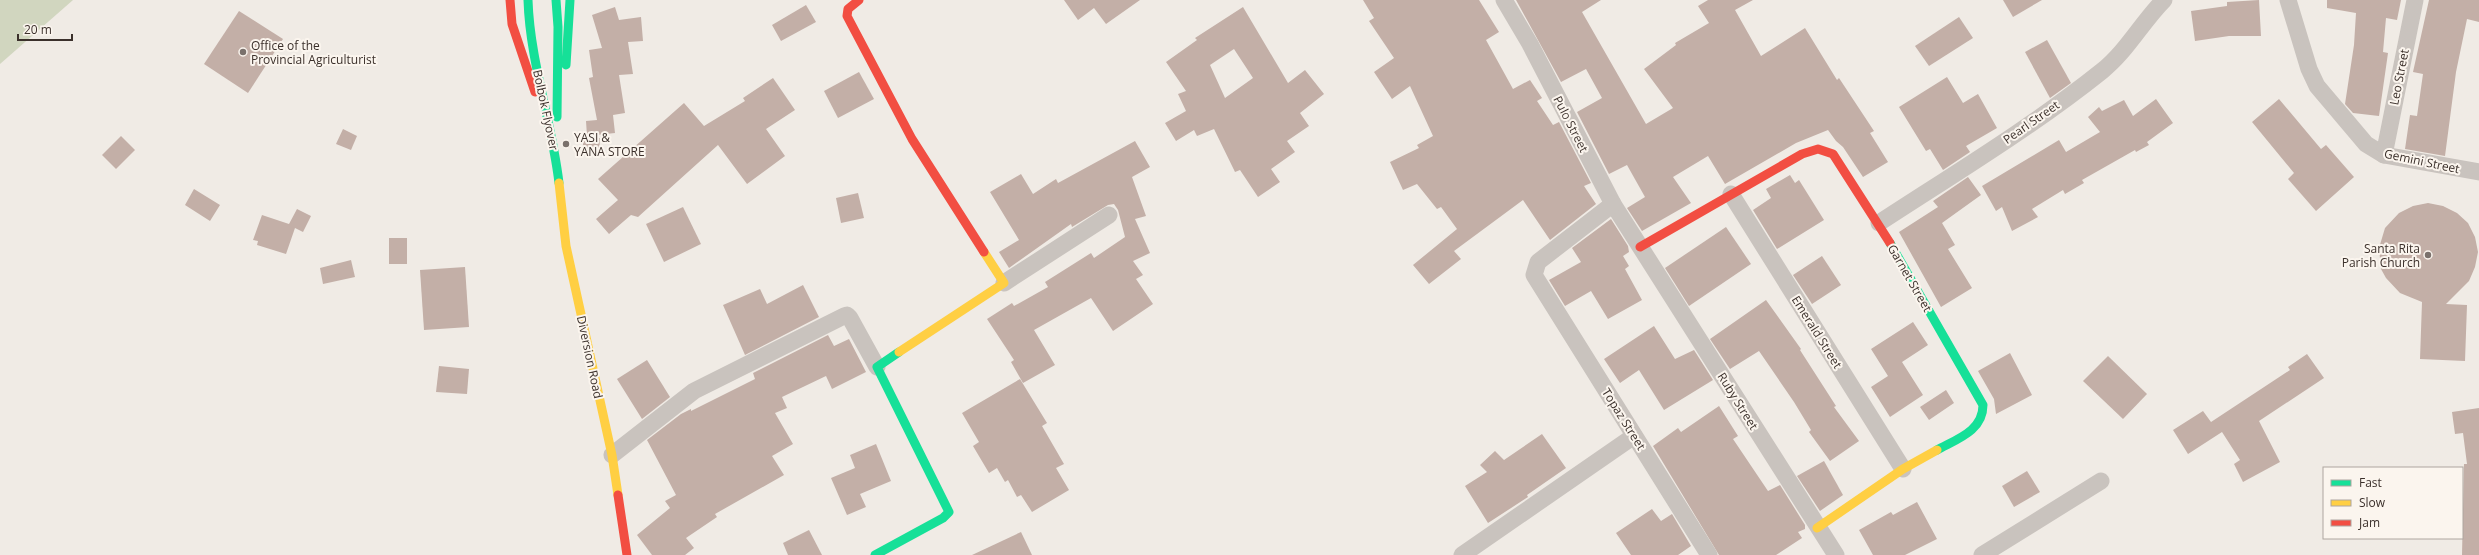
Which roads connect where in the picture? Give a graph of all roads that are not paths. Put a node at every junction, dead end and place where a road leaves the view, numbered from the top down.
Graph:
1 (510, 0) edge
2 (528, 0) edge
3 (556, 0) edge
4 (570, 0) edge
5 (1504, 0) edge
6 (2164, 0) edge
7 (2288, 0) edge
8 (2414, 0) edge
9 (849, 3) edge
10 (2384, 155) junction
11 (556, 158) junction
12 (2479, 172) edge
13 (1731, 194) junction
14 (1613, 204) junction
15 (1109, 215) dead end
16 (1879, 223) junction
17 (1640, 247) junction
18 (1004, 283) junction
19 (877, 367) junction
20 (1634, 436) junction
21 (612, 455) junction
22 (1903, 469) junction
23 (2101, 481) dead end
24 (1817, 528) junction
25 (627, 555) edge
26 (875, 555) edge
27 (1462, 555) edge
28 (1709, 555) edge
29 (1836, 555) edge
30 (1982, 555) edge

1 - 11 main road, Diversion Road
2 - 11 main road, Bolbok Flyover
3 - 11 main road, Bolbok Flyover
4 - 11 main road, Diversion Road
5 - 14 street, Pulo Street
6 - 16 street, Pearl Street
7 - 10 street, Gemini Street
8 - 10 street, Leo Street
9 - 18 main road
10 - 12 street, Gemini Street
11 - 21 main road, Diversion Road
13 - 16 main road, Garnet Street
13 - 17 main road
13 - 22 street, Emerald Street
14 - 17 street, Pulo Street
14 - 20 street, Topaz Street
15 - 18 street
16 - 22 main road, Garnet Street
17 - 24 street, Ruby Street
18 - 19 main road
19 - 21 street
19 - 26 main road
20 - 27 street
20 - 28 street, Topaz Street
21 - 25 main road, Diversion Road
22 - 24 main road
23 - 30 street
24 - 29 street, Ruby Street

